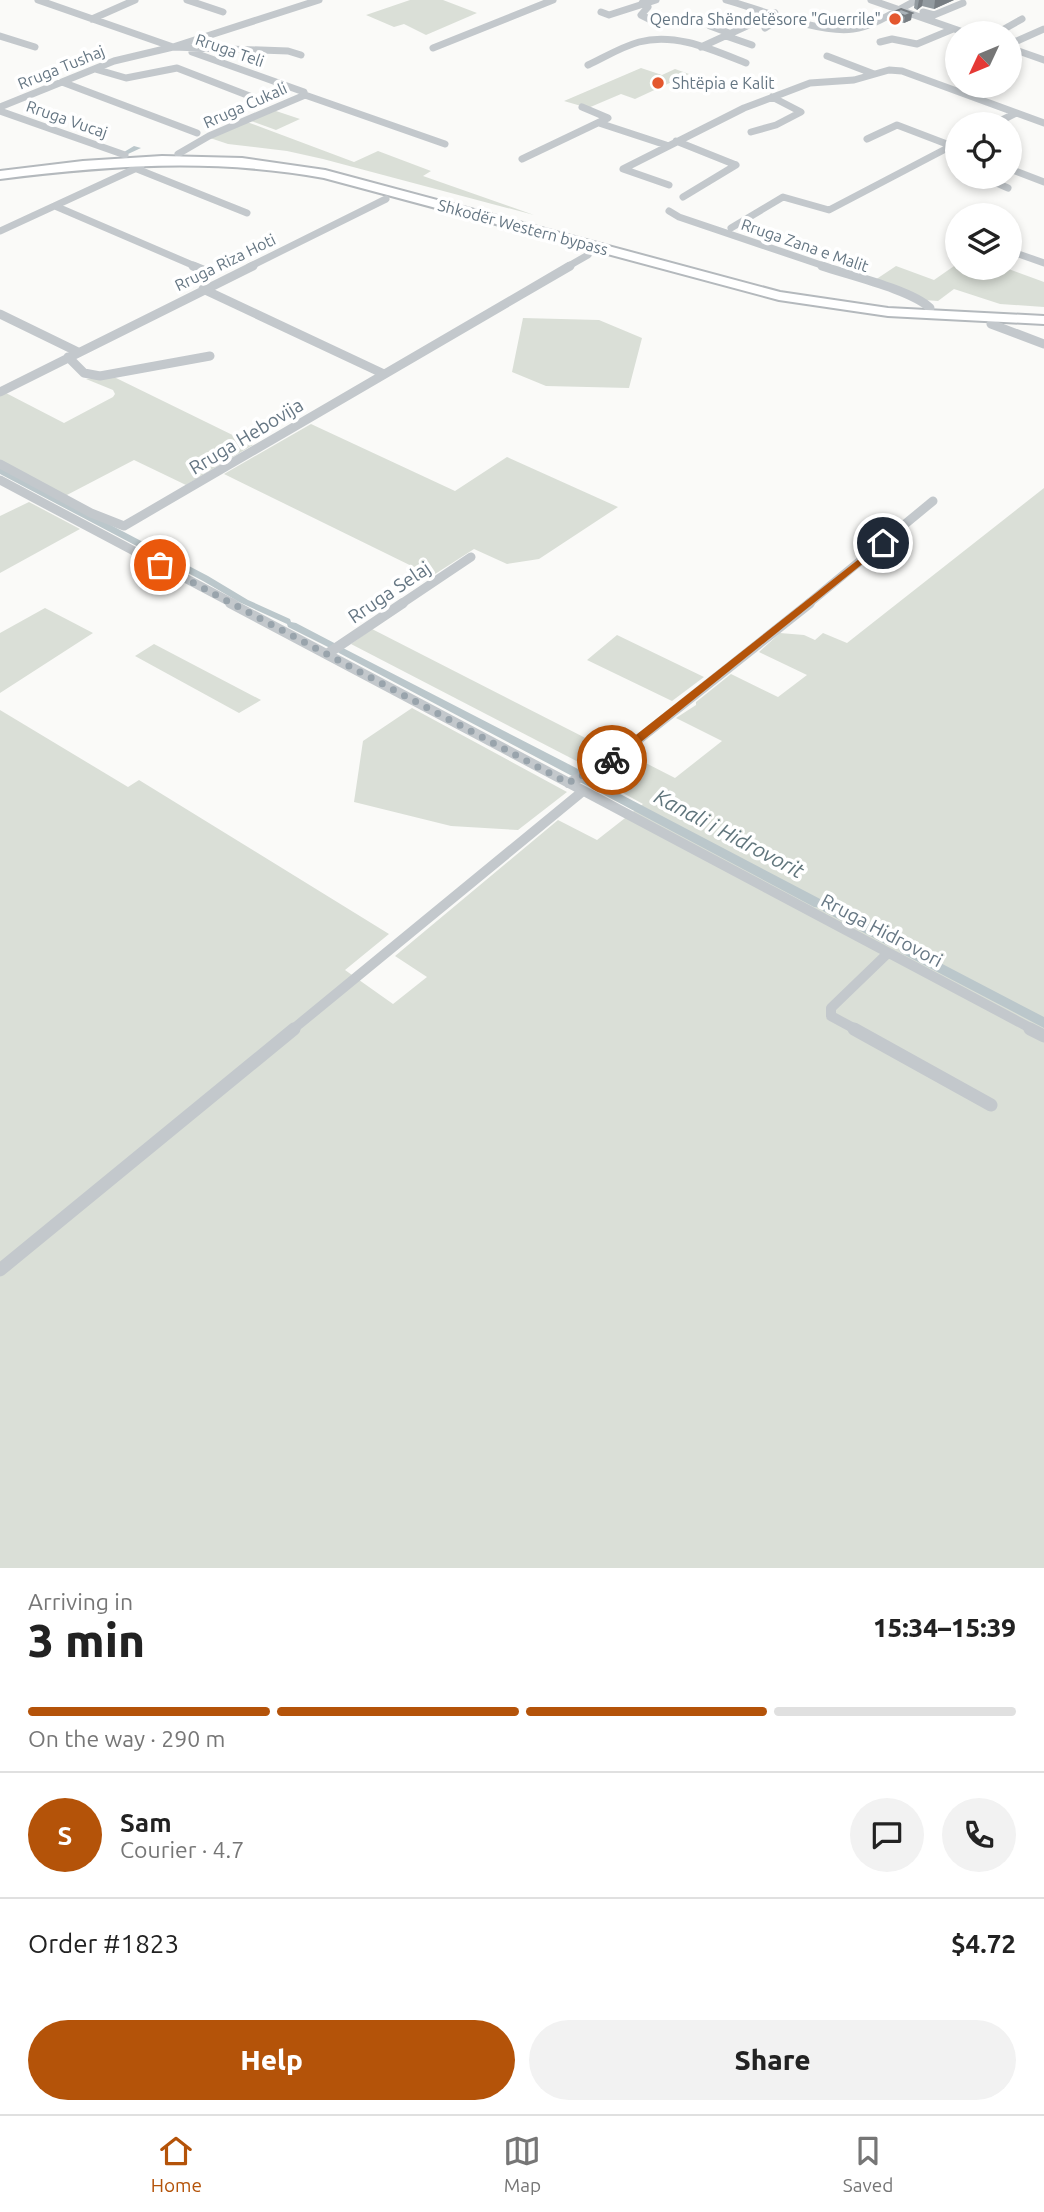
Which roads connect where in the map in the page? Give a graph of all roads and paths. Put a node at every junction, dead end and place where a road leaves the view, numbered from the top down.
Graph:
1 (38, 0) edge
2 (135, 0) edge
3 (187, 0) edge
4 (319, 0) edge
5 (553, 0) edge
6 (634, 0) edge
7 (656, 0) edge
8 (726, 0) edge
9 (871, 0) edge
10 (918, 0) edge
11 (642, 3) junction
12 (963, 3) dead end
13 (905, 6) junction
14 (897, 9) junction
15 (223, 12) dead end
16 (601, 12) dead end
17 (775, 13) junction
18 (92, 19) junction
19 (649, 19) dead end
20 (1022, 19) dead end
21 (760, 20) junction
22 (804, 21) junction
23 (1018, 21) edge
24 (710, 26) dead end
25 (791, 26) dead end
26 (945, 26) edge
27 (765, 28) dead end
28 (829, 28) junction
29 (1044, 29) edge
30 (945, 32) edge
31 (727, 34) junction
32 (814, 35) dead end
33 (0, 36) edge
34 (1022, 39) edge
35 (880, 42) dead end
36 (752, 46) dead end
37 (35, 47) dead end
38 (177, 47) junction
39 (701, 47) junction
40 (433, 48) dead end
41 (1022, 52) edge
42 (1026, 54) junction
43 (301, 55) dead end
44 (827, 56) dead end
45 (1022, 56) edge
46 (1044, 60) edge
47 (746, 63) dead end
48 (588, 65) dead end
49 (95, 69) junction
50 (874, 74) junction
51 (62, 82) junction
52 (945, 84) edge
53 (305, 95) junction
54 (772, 97) junction
55 (981, 98) edge
56 (260, 100) dead end
57 (582, 107) dead end
58 (0, 109) edge
59 (1014, 112) edge
60 (1022, 115) edge
61 (599, 123) junction
62 (1044, 123) edge
63 (751, 132) dead end
64 (197, 133) dead end
65 (867, 139) dead end
66 (676, 141) junction
67 (445, 144) dead end
68 (945, 144) edge
69 (666, 145) junction
70 (945, 152) edge
71 (178, 154) junction
72 (125, 155) junction
73 (522, 159) dead end
74 (0, 173) edge
75 (1022, 174) edge
76 (1044, 182) edge
77 (669, 185) dead end
78 (683, 197) dead end
79 (386, 198) dead end
80 (55, 206) junction
81 (669, 211) dead end
82 (247, 214) dead end
83 (731, 228) dead end
84 (0, 231) edge
85 (588, 255) dead end
86 (1022, 255) edge
87 (1044, 263) edge
88 (204, 270) dead end
89 (203, 289) junction
90 (930, 308) junction
91 (0, 314) edge
92 (1044, 314) edge
93 (1044, 320) edge
94 (991, 324) dead end
95 (1044, 344) edge
96 (78, 352) junction
97 (210, 356) dead end
98 (68, 358) junction
99 (384, 374) junction
100 (0, 392) edge
101 (0, 464) edge
102 (0, 480) edge
103 (933, 501) dead end
104 (471, 557) dead end
105 (327, 654) junction
106 (568, 783) junction
107 (583, 791) junction
108 (888, 953) junction
109 (1044, 1036) edge
110 (991, 1105) dead end
111 (0, 1270) edge

1 - 18 street, Rruga Teli
2 - 18 street
3 - 15 street
4 - 38 street
5 - 40 street
6 - 11 street
7 - 11 street
8 - 17 street
9 - 14 street
10 - 13 street
11 - 16 street
11 - 19 street
12 - 13 street
13 - 14 street
14 - 26 street
14 - 28 street
17 - 21 street
17 - 22 street
18 - 38 street, Rruga Teli
20 - 23 street
21 - 27 street
21 - 31 street
22 - 25 street
22 - 28 street
24 - 31 street
28 - 32 street
29 - 34 street
30 - 35 street
31 - 36 street
31 - 39 street
33 - 37 street
38 - 43 street, Rruga Teli
38 - 49 street, Rruga Tushaj
38 - 53 street, Rruga Teli
39 - 47 street
39 - 48 street
41 - 42 street
42 - 45 street
42 - 46 street
44 - 50 street
49 - 51 street, Rruga Tushaj
49 - 56 street
50 - 52 street
50 - 54 street
51 - 58 street, Rruga Tushaj
51 - 64 street
53 - 67 street, Rruga Cukali
53 - 71 street, Rruga Cukali
54 - 63 street
54 - 66 street
55 - 59 street
57 - 61 street
58 - 72 street, Rruga Vucaj
60 - 62 street
61 - 69 street
61 - 73 street
65 - 68 street
66 - 69 street
66 - 78 street
69 - 77 street
70 - 83 street
71 - 72 highway, Shkodër Western bypass
71 - 90 highway, Shkodër Western bypass
72 - 74 highway, Shkodër Western bypass
74 - 93 highway, Shkodër Western bypass
75 - 76 street
79 - 89 street, Rruga Riza Hoti
80 - 82 street
80 - 84 street
80 - 88 street
81 - 90 street, Rruga Zana e Malit
85 - 99 street, Rruga Hebovija
86 - 87 street
89 - 96 street, Rruga Riza Hoti
89 - 99 street
90 - 92 highway, Shkodër Western bypass
91 - 96 street
94 - 95 street
96 - 98 street, Rruga Riza Hoti
97 - 98 street
98 - 100 street, Rruga Riza Hoti
99 - 101 street, Rruga Hebovija
102 - 105 street, Rruga Hidrovori
103 - 106 street
104 - 105 street, Rruga Selaj
105 - 106 street, Rruga Hidrovori
106 - 107 street, Rruga Hidrovori
107 - 108 street, Rruga Hidrovori
107 - 111 street
108 - 109 street, Rruga Hidrovori
108 - 110 street

